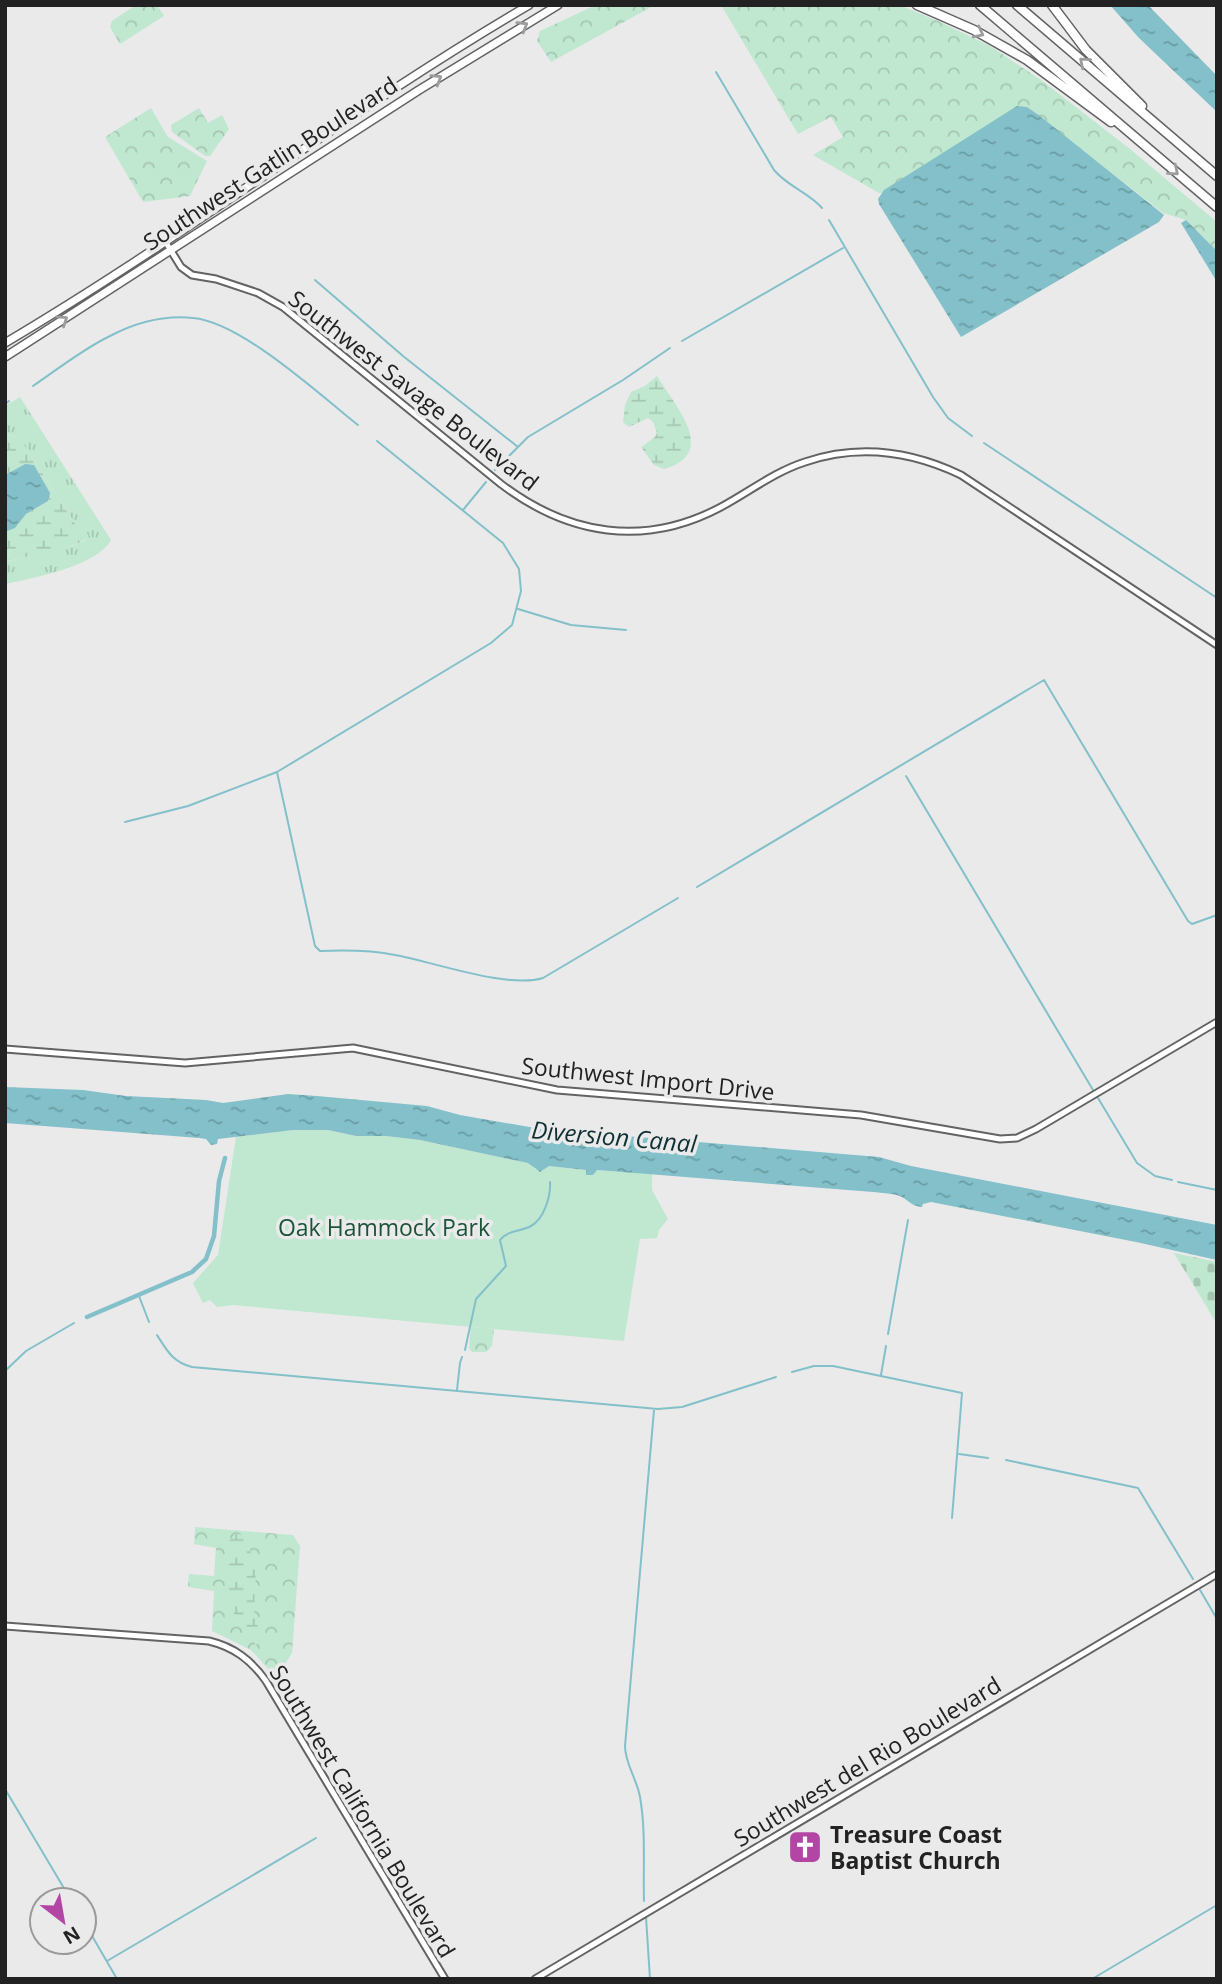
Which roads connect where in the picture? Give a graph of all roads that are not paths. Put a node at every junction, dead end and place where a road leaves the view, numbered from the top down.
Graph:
1 (529, 5) edge
2 (558, 5) edge
3 (917, 5) edge
4 (980, 5) edge
5 (1017, 5) edge
6 (1052, 5) edge
7 (1154, 122) junction
8 (1131, 134) junction
9 (1217, 176) edge
10 (1217, 207) edge
11 (165, 242) junction
12 (170, 250) junction
13 (5, 343) edge
14 (5, 357) edge
15 (1217, 645) edge
16 (1217, 1022) edge
17 (5, 1049) edge
18 (1217, 1574) edge
19 (5, 1626) edge
20 (445, 1979) edge
21 (535, 1979) edge

1 - 11 main road, Southwest Gatlin Boulevard
12 -> 2 main road, Southwest Gatlin Boulevard
3 -> 8 highway
4 - 8 highway
7 -> 5 highway
6 - 7 highway
7 - 9 highway
8 -> 10 highway
11 - 12 street, Southwest Savage Boulevard
11 - 13 main road, Southwest Gatlin Boulevard
14 -> 12 main road, Southwest Gatlin Boulevard
12 - 15 street, Southwest Savage Boulevard
16 - 17 street, Southwest Import Drive
18 - 21 street, Southwest del Rio Boulevard
19 - 20 street, Southwest California Boulevard

